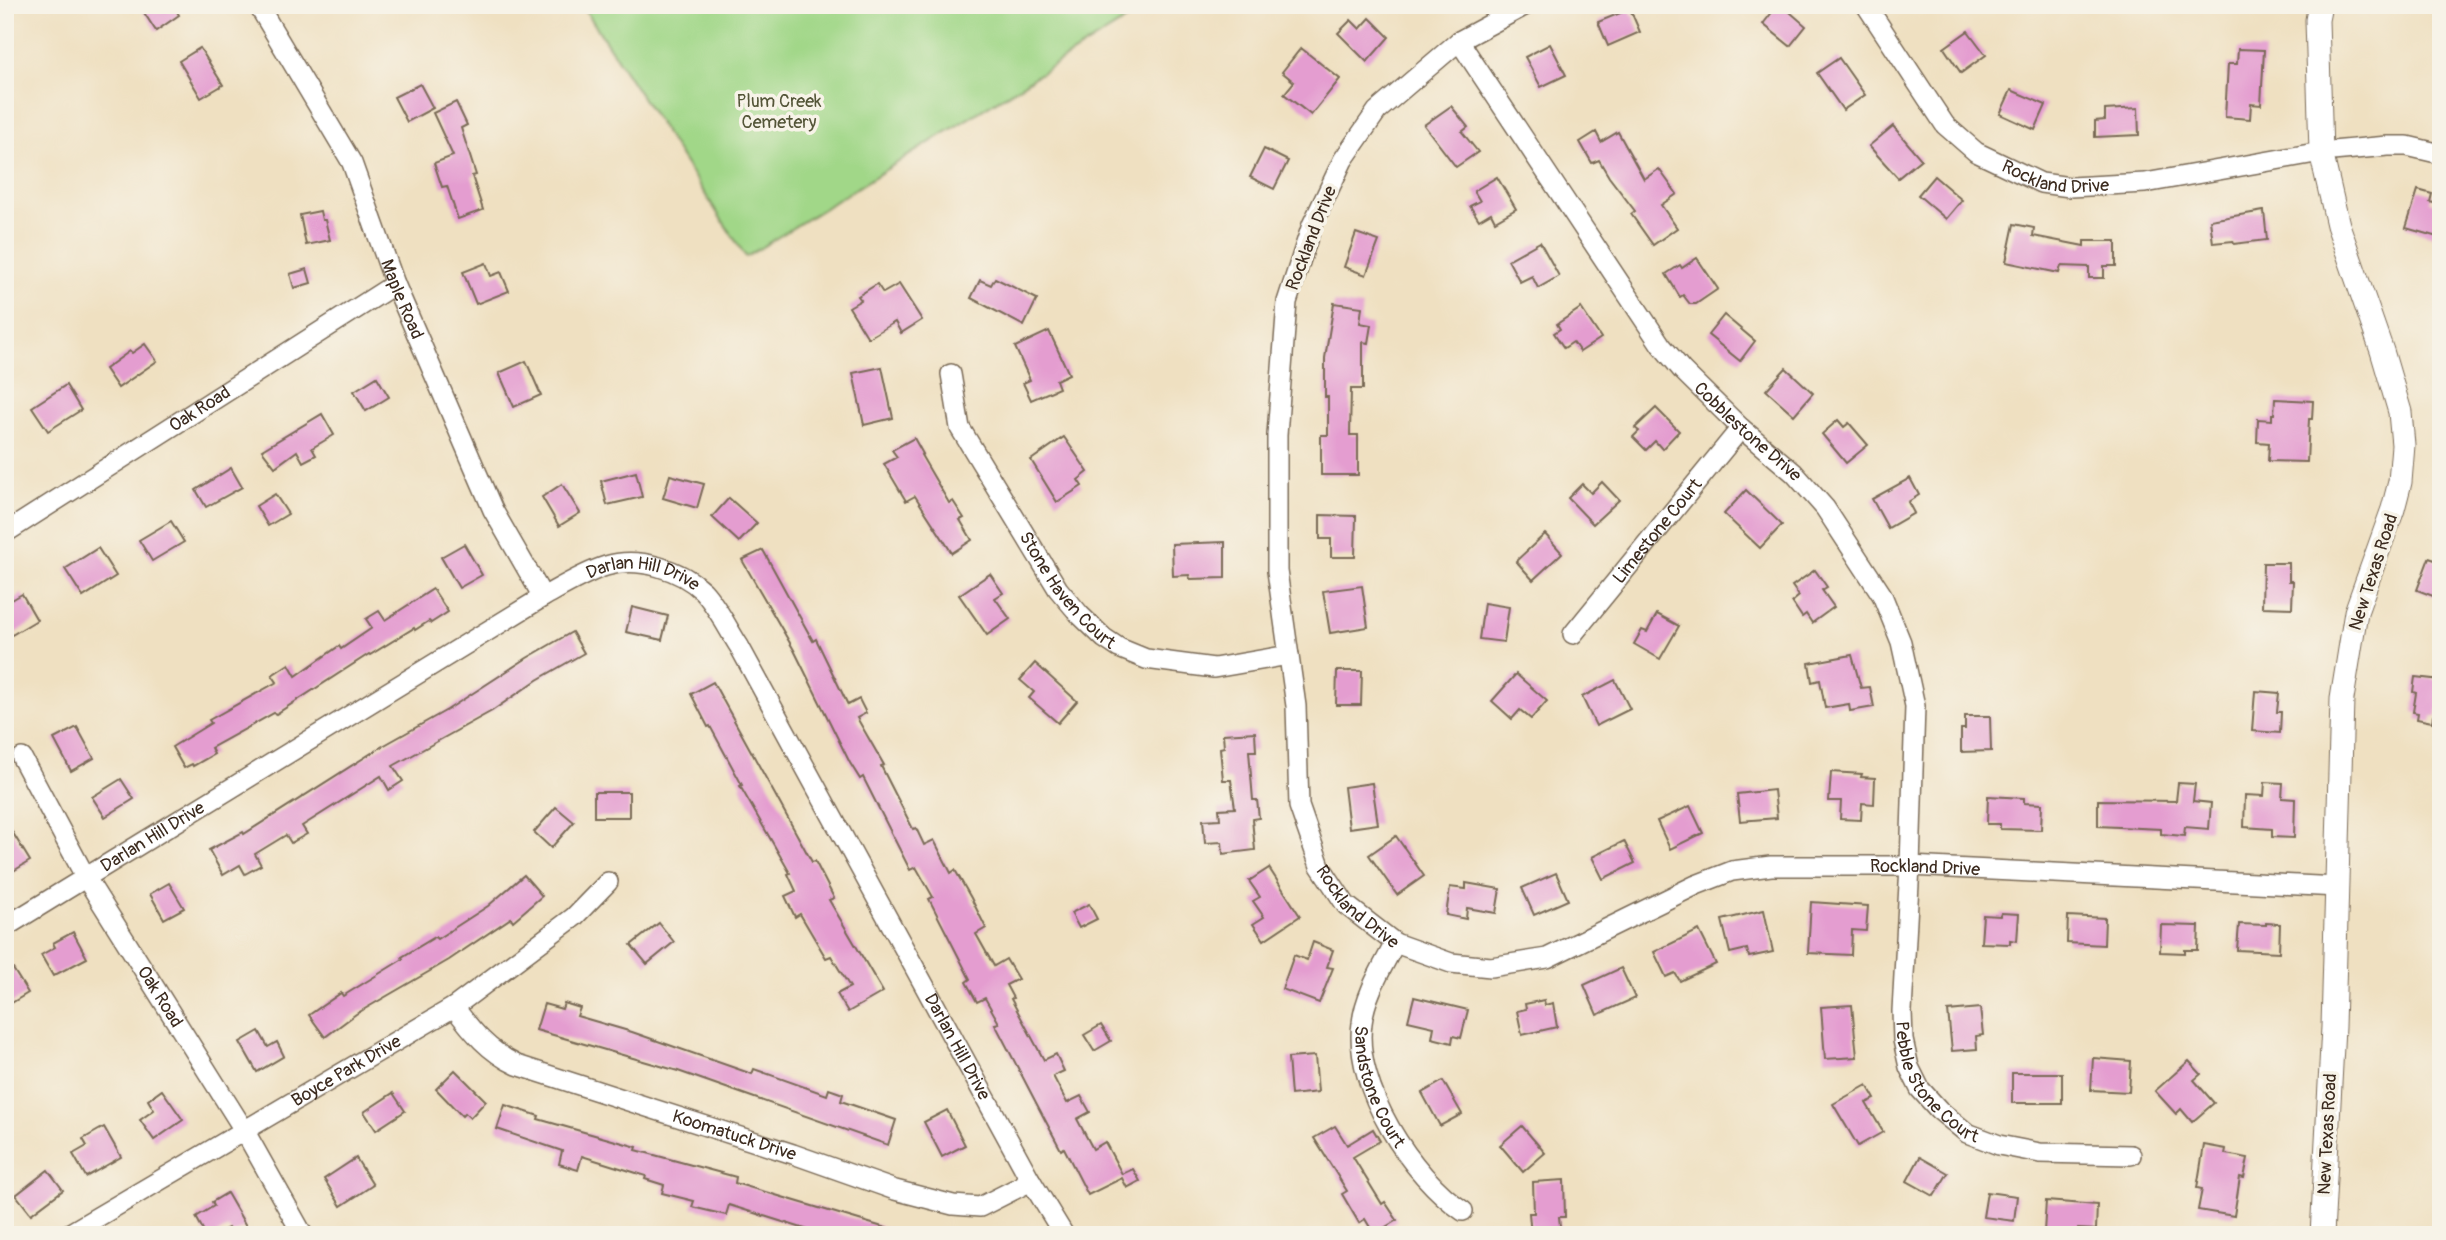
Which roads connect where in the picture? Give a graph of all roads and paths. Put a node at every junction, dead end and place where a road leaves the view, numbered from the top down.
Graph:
1 (258, 5) edge
2 (1526, 5) edge
3 (1866, 5) edge
4 (2320, 5) edge
5 (1459, 41) junction
6 (2321, 152) junction
7 (2441, 154) edge
8 (396, 284) junction
9 (951, 374) dead end
10 (1741, 428) junction
11 (5, 533) edge
12 (542, 597) junction
13 (1573, 634) dead end
14 (1289, 655) junction
15 (22, 758) dead end
16 (1910, 866) junction
17 (86, 878) junction
18 (608, 882) dead end
19 (2338, 887) junction
20 (5, 927) edge
21 (1395, 943) junction
22 (454, 1007) junction
23 (244, 1130) junction
24 (2131, 1155) dead end
25 (1031, 1181) junction
26 (1463, 1211) dead end
27 (67, 1235) edge
28 (303, 1235) edge
29 (1064, 1235) edge
30 (2322, 1235) edge

1 - 8 street, Maple Road
2 - 5 street, Rockland Drive
3 - 6 street, Rockland Drive
4 - 6 main road, New Texas Road
5 - 10 street, Cobblestone Drive
5 - 14 street, Rockland Drive
6 - 7 street, Rockland Drive
6 - 19 main road, New Texas Road
8 - 11 street, Oak Road
8 - 12 street, Maple Road
9 - 14 street, Stone Haven Court
10 - 13 street, Limestone Court
10 - 16 street, Cobblestone Drive
12 - 17 street, Darlan Hill Drive
12 - 25 street, Darlan Hill Drive
14 - 21 street, Rockland Drive
15 - 17 street, Oak Road
16 - 19 street, Rockland Drive
16 - 21 street, Rockland Drive
16 - 24 street, Pebble Stone Court
17 - 20 street, Darlan Hill Drive
17 - 23 street, Oak Road
18 - 22 street, Boyce Park Drive
19 - 30 main road, New Texas Road
21 - 26 street, Sandstone Court
22 - 23 street, Boyce Park Drive
22 - 25 street, Koomatuck Drive
23 - 27 street, Boyce Park Drive
23 - 28 street, Oak Road
25 - 29 street, Darlan Hill Drive

